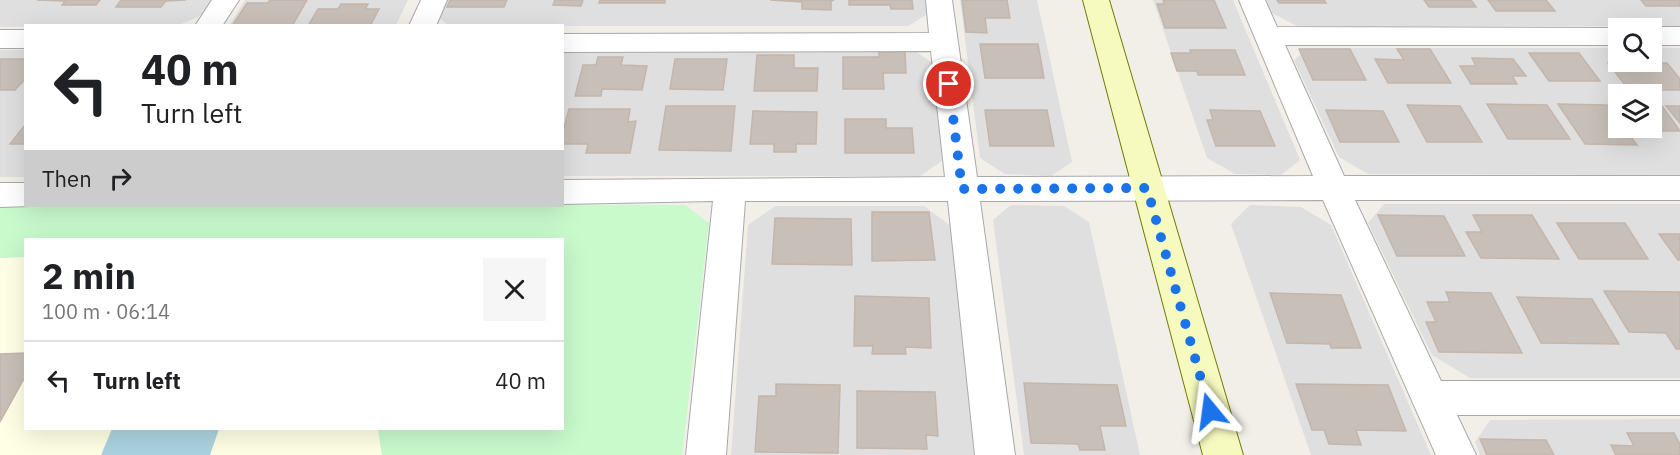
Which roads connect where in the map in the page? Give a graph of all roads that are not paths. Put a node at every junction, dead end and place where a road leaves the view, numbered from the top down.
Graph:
1 (226, 0) edge
2 (434, 0) edge
3 (939, 0) edge
4 (1096, 0) edge
5 (1252, 0) edge
6 (209, 24) edge
7 (423, 24) edge
8 (1268, 36) junction
9 (1608, 36) edge
10 (1662, 36) edge
11 (1680, 36) edge
12 (0, 39) edge
13 (24, 39) edge
14 (943, 42) junction
15 (564, 43) edge
16 (1147, 188) junction
17 (1680, 188) edge
18 (730, 189) junction
19 (962, 189) junction
20 (1334, 189) junction
21 (564, 192) edge
22 (0, 195) edge
23 (24, 195) edge
24 (1431, 398) junction
25 (1680, 398) edge
26 (706, 455) edge
27 (994, 455) edge
28 (1223, 455) edge
29 (1456, 455) edge

1 - 6 street
2 - 7 street
3 - 14 street
4 - 16 street
5 - 8 street
8 - 9 street
8 - 20 street
10 - 11 street
12 - 13 street
14 - 15 street
14 - 19 street
16 - 19 street
16 - 20 street
16 - 28 street
17 - 20 street
18 - 19 street
18 - 21 street
18 - 26 street
19 - 27 street
20 - 24 street
22 - 23 street
24 - 25 street
24 - 29 street

